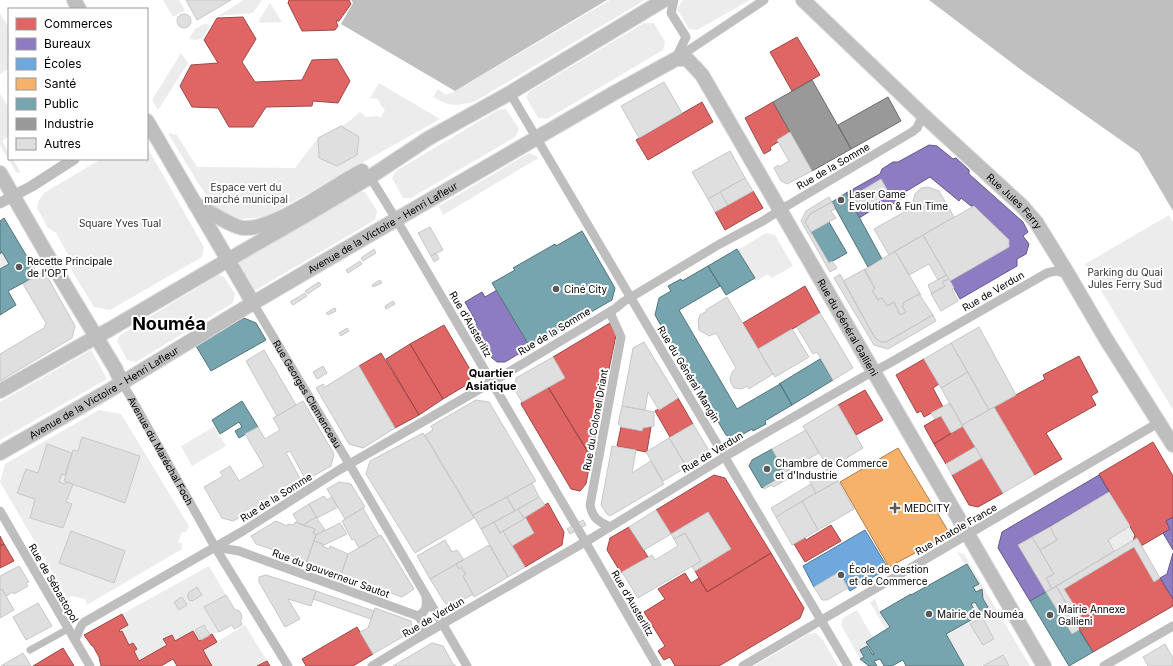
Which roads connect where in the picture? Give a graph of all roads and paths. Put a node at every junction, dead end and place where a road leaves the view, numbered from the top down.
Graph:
1 (664, 0) edge
2 (674, 0) edge
3 (764, 0) edge
4 (803, 0) edge
5 (676, 59) junction
6 (510, 93) junction
7 (923, 115) junction
8 (148, 123) edge
9 (429, 138) junction
10 (537, 138) junction
11 (72, 160) edge
12 (0, 173) edge
13 (370, 177) junction
14 (13, 197) junction
15 (0, 203) edge
16 (195, 204) junction
17 (780, 210) junction
18 (396, 219) junction
19 (228, 260) junction
20 (1068, 274) junction
21 (631, 298) junction
22 (253, 303) junction
23 (611, 310) junction
24 (95, 337) junction
25 (874, 372) junction
26 (492, 382) junction
27 (122, 383) junction
28 (0, 391) edge
29 (1158, 423) junction
30 (1173, 445) edge
31 (0, 453) edge
32 (725, 457) junction
33 (349, 464) junction
34 (0, 511) edge
35 (610, 527) junction
36 (968, 534) junction
37 (585, 541) junction
38 (215, 547) junction
39 (426, 597) junction
40 (418, 616) junction
41 (821, 620) junction
42 (442, 625) junction
43 (1173, 626) edge
44 (68, 629) junction
45 (418, 638) junction
46 (75, 640) junction
47 (30, 650) dead end
48 (90, 666) edge
49 (288, 666) edge
50 (372, 666) edge
51 (467, 666) edge
52 (657, 666) edge
53 (743, 666) edge
54 (848, 666) edge
55 (1044, 666) edge
56 (1104, 666) edge

1 - 6 main road
2 - 5 street
3 - 5 street, Avenue de la Victoire - Henri Lafleur
4 - 7 main road, Rue Jules Ferry
5 - 10 main road, Avenue de la Victoire - Henri Lafleur
5 - 17 main road, Rue du Général Gallieni
6 - 9 main road
6 - 10 street, Rue du Général Mangin
7 - 17 street, Rue de la Somme
7 - 20 main road, Rue Jules Ferry
8 - 16 main road, Rue Georges Clemenceau
9 - 13 main road
9 - 16 main road
10 - 18 main road, Avenue de la Victoire - Henri Lafleur
10 - 21 street, Rue du Général Mangin
11 - 14 street
12 - 14 main road, Avenue du Maréchal Foch
13 - 18 street, Rue d'Austerlitz
13 - 19 main road
14 - 15 street
14 - 24 main road, Avenue du Maréchal Foch
16 - 19 main road, Rue Georges Clemenceau
17 - 21 street, Rue de la Somme
17 - 25 main road, Rue du Général Gallieni
18 - 22 main road, Avenue de la Victoire - Henri Lafleur
18 - 26 street, Rue d'Austerlitz
19 - 22 main road, Rue Georges Clemenceau
19 - 24 main road
20 - 25 street, Rue de Verdun
20 - 29 main road, Rue Jules Ferry
21 - 23 street, Rue de la Somme
21 - 32 street, Rue du Général Mangin
22 - 27 main road, Avenue de la Victoire - Henri Lafleur
22 - 33 street, Rue Georges Clemenceau
23 - 26 street, Rue de la Somme
23 - 35 street, Rue du Colonel Driant
24 - 27 main road, Avenue du Maréchal Foch
24 - 28 main road
25 - 32 street, Rue de Verdun
25 - 36 main road, Rue du Général Gallieni
26 - 33 street, Rue de la Somme
26 - 37 street, Rue d'Austerlitz
27 - 31 main road, Avenue de la Victoire - Henri Lafleur
27 - 38 street, Avenue du Maréchal Foch
29 - 30 main road, Rue Jules Ferry
29 - 36 street, Rue Anatole France
32 - 35 street, Rue de Verdun
32 - 41 street, Rue du Général Mangin
33 - 38 street, Rue de la Somme
33 - 39 street, Rue Georges Clemenceau
34 - 44 street, Rue de Sébastopol
35 - 37 street, Rue de Verdun
36 - 41 street, Rue Anatole France
36 - 55 main road, Rue du Général Gallieni
37 - 42 street, Rue de Verdun
37 - 52 street, Rue d'Austerlitz
38 - 40 street, Rue du gouverneur Sautot
38 - 46 street, Rue de la Somme
38 - 49 street, Avenue du Maréchal Foch
39 - 40 street
39 - 42 street, Rue Georges Clemenceau
40 - 45 street
41 - 53 street, Rue Anatole France
41 - 54 street, Rue du Général Mangin
42 - 45 street, Rue de Verdun
42 - 51 street, Rue Georges Clemenceau
43 - 56 street
44 - 46 street, Rue de Sébastopol
44 - 47 street
45 - 50 street, Rue de Verdun
46 - 48 street, Rue de Sébastopol

